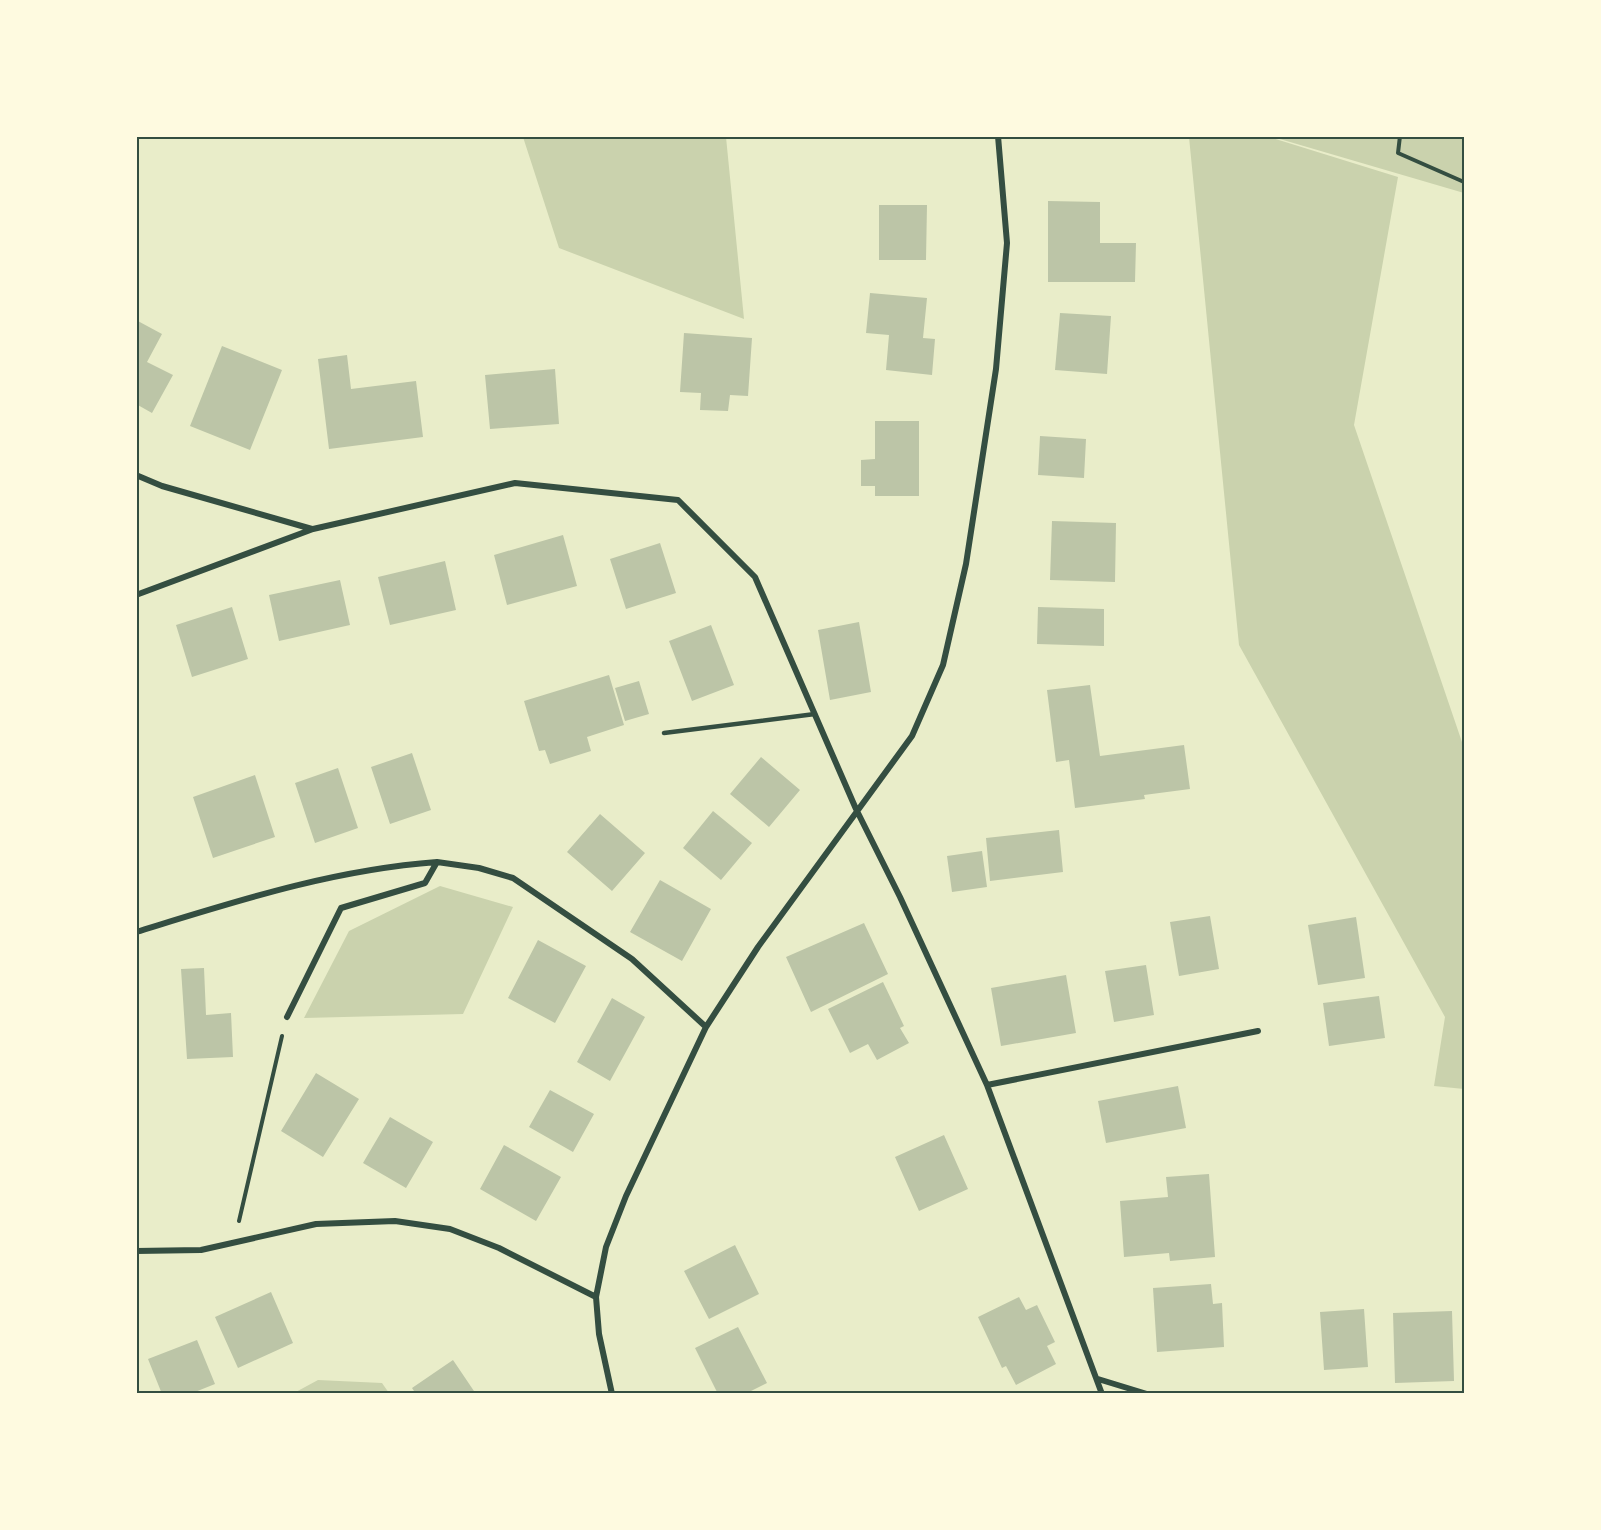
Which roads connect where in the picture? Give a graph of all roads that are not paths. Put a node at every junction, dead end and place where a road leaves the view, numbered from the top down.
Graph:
1 (998, 136) edge
2 (136, 475) edge
3 (313, 529) junction
4 (136, 595) edge
5 (815, 714) junction
6 (664, 733) dead end
7 (856, 809) junction
8 (436, 862) junction
9 (136, 932) edge
10 (287, 1017) road end
11 (706, 1027) junction
12 (1258, 1031) dead end
13 (987, 1085) junction
14 (136, 1251) edge
15 (596, 1297) junction
16 (1098, 1379) junction
17 (612, 1394) edge
18 (1102, 1394) edge
19 (1147, 1394) edge

1 - 7 street
2 - 3 street
3 - 4 street
3 - 5 street
5 - 6 lane
5 - 7 street
7 - 11 street
7 - 13 street
8 - 9 street
8 - 10 street
8 - 11 street
11 - 15 street
12 - 13 street
13 - 16 street
14 - 15 street
15 - 17 street
16 - 18 street
16 - 19 street

